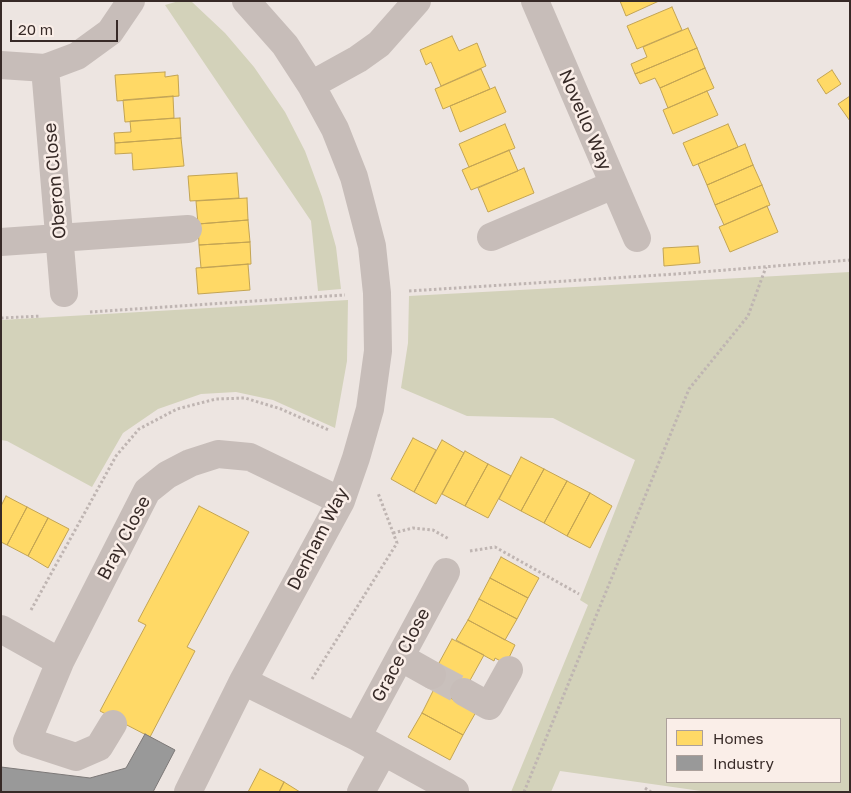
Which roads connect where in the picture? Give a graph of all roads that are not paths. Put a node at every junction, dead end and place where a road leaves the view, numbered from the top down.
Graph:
1 (131, 1) edge
2 (246, 1) edge
3 (417, 1) edge
4 (535, 1) edge
5 (1, 66) edge
6 (45, 68) junction
7 (311, 85) junction
8 (613, 185) junction
9 (188, 229) dead end
10 (491, 237) dead end
11 (60, 238) junction
12 (637, 238) dead end
13 (1, 242) edge
14 (64, 293) dead end
15 (341, 501) junction
16 (446, 572) dead end
17 (1, 629) edge
18 (400, 658) junction
19 (60, 662) junction
20 (509, 670) dead end
21 (432, 675) tunnel mouth
22 (243, 681) junction
23 (464, 692) tunnel mouth
24 (113, 724) dead end
25 (357, 737) junction
26 (383, 752) junction
27 (455, 791) edge
28 (188, 792) edge
29 (362, 792) edge

1 - 6 street
2 - 7 street, Denham Way
3 - 7 street
4 - 8 street, Novello Way
5 - 6 street
6 - 11 street, Oberon Close
7 - 15 street, Denham Way
8 - 10 street
8 - 12 street, Novello Way
9 - 11 street
11 - 13 street
11 - 14 street, Oberon Close
15 - 19 street, Bray Close
15 - 22 street, Denham Way
16 - 18 street, Grace Close
17 - 19 street
18 - 21 street
18 - 25 street, Grace Close
19 - 24 street, Bray Close
20 - 23 street
22 - 25 street
22 - 28 street, Denham Way
25 - 26 street
26 - 27 street
26 - 29 street

